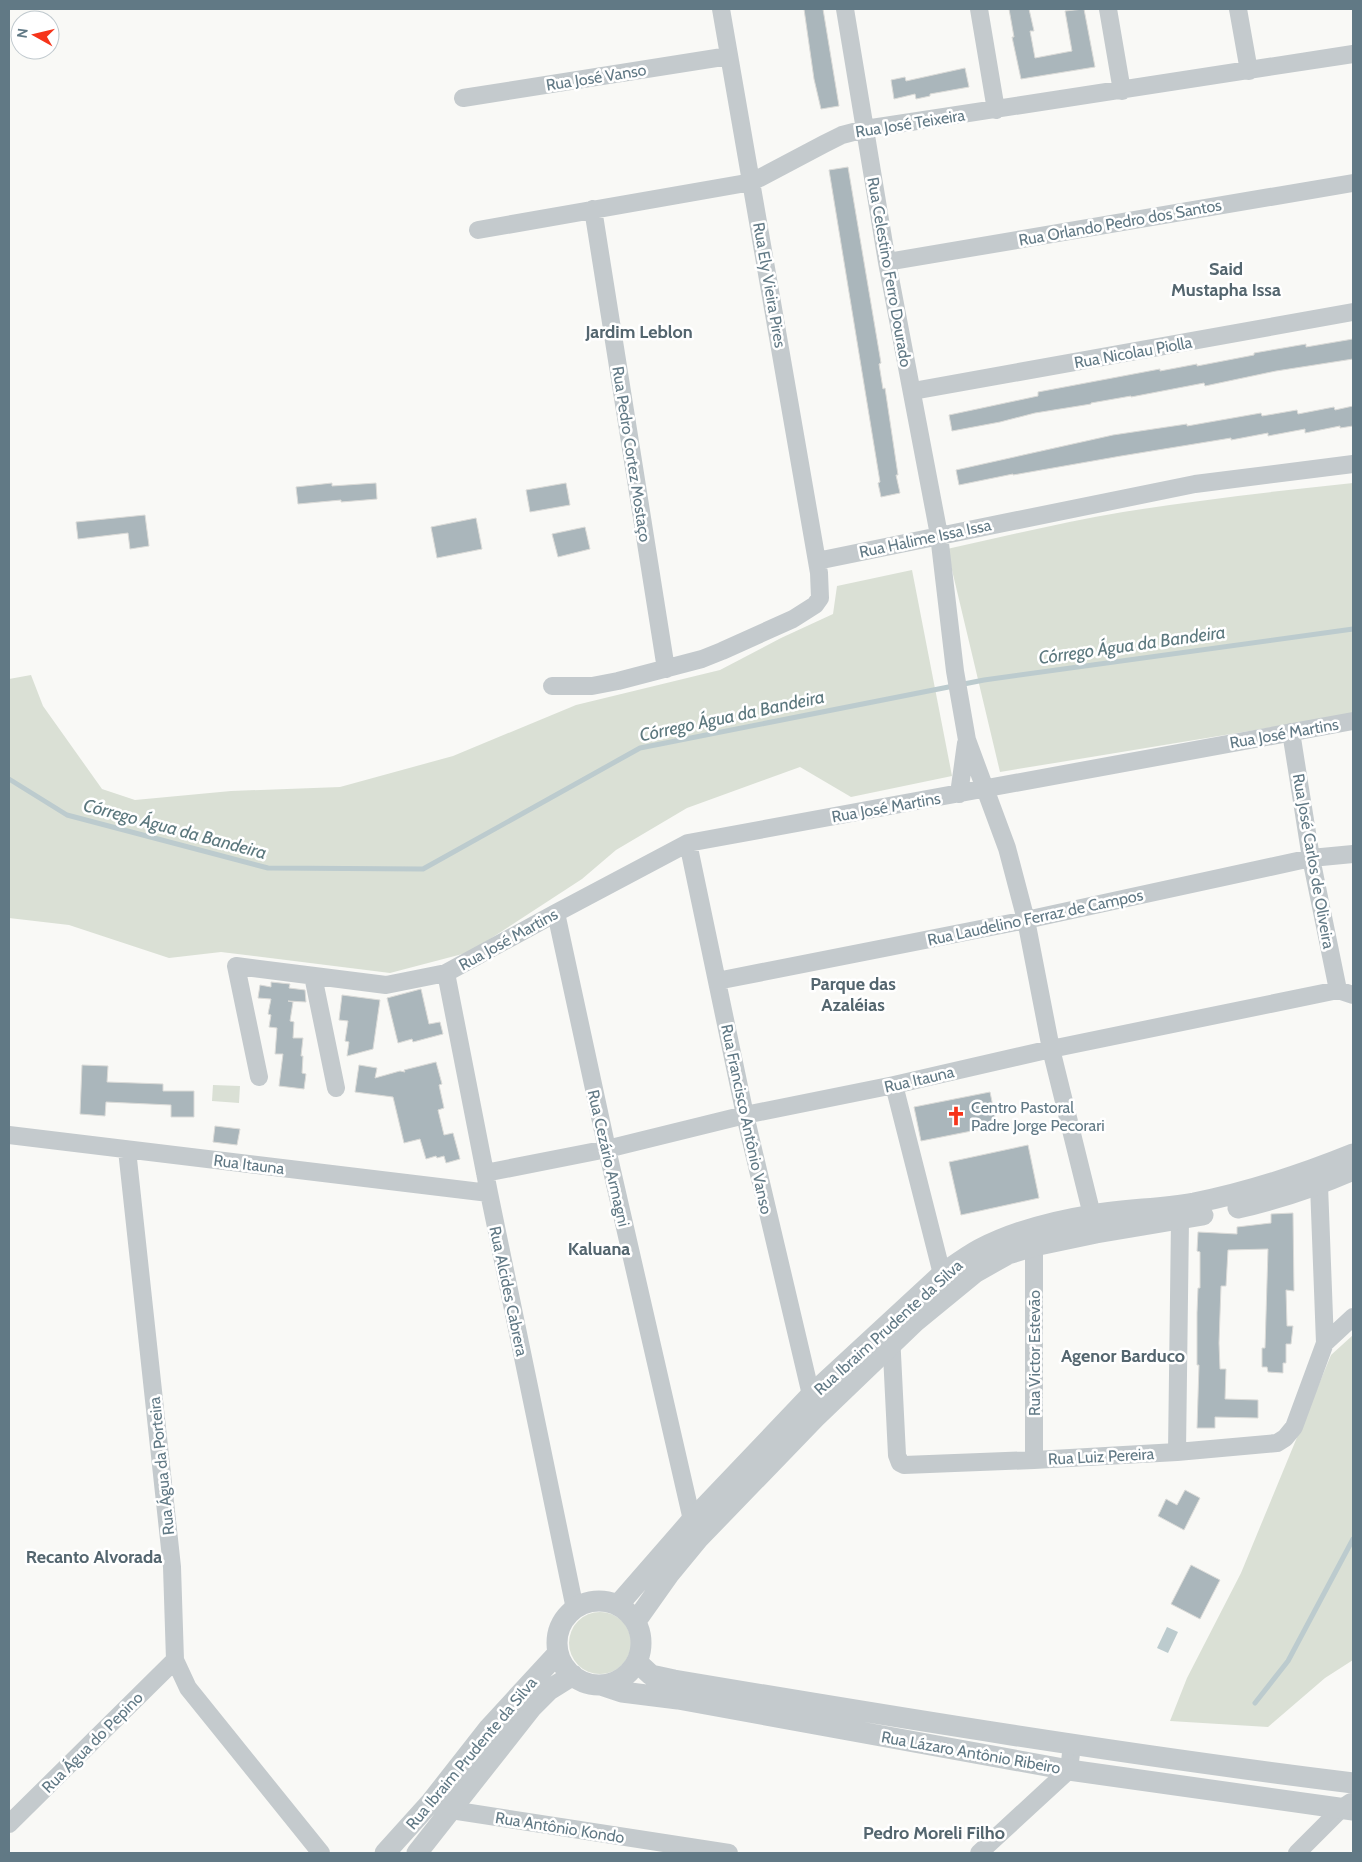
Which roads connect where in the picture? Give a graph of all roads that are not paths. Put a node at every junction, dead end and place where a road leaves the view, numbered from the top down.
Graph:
1 (721, 9) edge
2 (845, 9) edge
3 (979, 9) edge
4 (1108, 9) edge
5 (1238, 9) edge
6 (1353, 54) edge
7 (729, 56) junction
8 (1249, 71) junction
9 (1122, 91) junction
10 (463, 98) dead end
11 (996, 110) junction
12 (865, 129) junction
13 (752, 182) junction
14 (1353, 183) edge
15 (593, 209) junction
16 (478, 230) dead end
17 (887, 262) junction
18 (1353, 312) edge
19 (913, 391) junction
20 (1353, 464) edge
21 (939, 535) junction
22 (817, 561) junction
23 (666, 669) junction
24 (552, 686) dead end
25 (1353, 721) edge
26 (1291, 732) junction
27 (967, 740) junction
28 (986, 789) junction
29 (959, 794) junction
30 (688, 843) junction
31 (1353, 854) edge
32 (1311, 858) junction
33 (556, 912) junction
34 (1026, 920) junction
35 (446, 973) junction
36 (313, 976) junction
37 (717, 981) junction
38 (1346, 992) edge
39 (1051, 1049) junction
40 (259, 1077) dead end
41 (894, 1085) junction
42 (336, 1088) dead end
43 (745, 1115) junction
44 (9, 1135) edge
45 (607, 1149) junction
46 (127, 1150) junction
47 (1353, 1154) edge
48 (1353, 1170) edge
49 (485, 1173) junction
50 (1319, 1185) junction
51 (489, 1193) junction
52 (1180, 1220) junction
53 (1094, 1224) junction
54 (1034, 1246) junction
55 (942, 1274) junction
56 (1353, 1317) edge
57 (891, 1333) junction
58 (1326, 1343) junction
59 (811, 1395) junction
60 (1177, 1452) junction
61 (1034, 1460) junction
62 (692, 1520) junction
63 (618, 1605) junction
64 (575, 1608) junction
65 (636, 1621) junction
66 (558, 1653) junction
67 (175, 1660) junction
68 (637, 1662) junction
69 (573, 1675) junction
70 (601, 1685) junction
71 (1072, 1745) junction
72 (1069, 1770) junction
73 (1353, 1783) edge
74 (1350, 1806) edge
75 (451, 1810) junction
76 (9, 1824) edge
77 (321, 1853) edge
78 (385, 1853) edge
79 (417, 1853) edge
80 (729, 1853) edge
81 (980, 1853) edge
82 (1297, 1853) edge

1 - 7 street, Rua Ely Vieira Pires
2 - 12 street, Rua Celestino Ferro Dourado
3 - 11 street
4 - 9 street
5 - 8 street
6 - 8 street, Rua José Teixeira
7 - 10 street, Rua José Vanso
7 - 13 street, Rua Ely Vieira Pires
8 - 9 street, Rua José Teixeira
9 - 11 street, Rua José Teixeira
11 - 12 street, Rua José Teixeira
12 - 13 street, Rua José Teixeira
12 - 17 street, Rua Celestino Ferro Dourado
13 - 15 street, Rua José Teixeira
13 - 22 street, Rua Ely Vieira Pires
14 - 17 street, Rua Orlando Pedro dos Santos
15 - 16 street, Rua José Teixeira
15 - 23 street, Rua Pedro Cortez Mostaço
17 - 19 street, Rua Celestino Ferro Dourado
18 - 19 street, Rua Nicolau Piolla
19 - 21 street, Rua Celestino Ferro Dourado
20 - 21 street, Rua Halime Issa Issa
21 - 22 street, Rua Halime Issa Issa
21 - 27 street, Rua Celestino Ferro Dourado
22 - 23 street
23 - 24 street
25 - 26 street, Rua José Martins
26 - 28 street, Rua José Martins
26 - 32 street, Rua José Carlos de Oliveira
27 - 28 street
27 - 29 street
28 - 29 street, Rua José Martins
28 - 34 street
29 - 30 street, Rua José Martins
30 - 33 street, Rua José Martins
30 - 37 street, Rua Francisco Antônio Vanso
31 - 32 street, Rua Laudelino Ferraz de Campos
32 - 34 street, Rua Laudelino Ferraz de Campos
32 - 38 street, Rua José Carlos de Oliveira
33 - 35 street, Rua José Martins
33 - 45 street, Rua Cezário Armagni
34 - 37 street, Rua Laudelino Ferraz de Campos
34 - 39 street
35 - 36 street, Rua José Martins
35 - 49 street, Rua Alcides Cabrera
36 - 40 street, Rua José Martins
36 - 42 street
37 - 43 street, Rua Francisco Antônio Vanso
38 - 39 street, Rua Itauna
39 - 41 street, Rua Itauna
39 - 53 street
41 - 43 street, Rua Itauna
41 - 55 street
43 - 45 street, Rua Itauna
43 - 59 street, Rua Francisco Antônio Vanso
44 - 46 street, Rua Itauna
45 - 49 street, Rua Itauna
45 - 62 street, Rua Cezário Armagni
46 - 51 street, Rua Itauna
46 - 67 street, Rua Água da Porteira
47 - 53 street, Rua Ibraim Prudente da Silva
48 - 50 street, Rua Ibraim Prudente da Silva
49 - 51 street, Rua Alcides Cabrera
50 - 52 street, Rua Ibraim Prudente da Silva
50 - 58 street
51 - 64 street, Rua Alcides Cabrera
52 - 53 street, Rua Ibraim Prudente da Silva
52 - 60 street
53 - 54 street, Rua Ibraim Prudente da Silva
53 - 55 street, Rua Ibraim Prudente da Silva
54 - 57 street, Rua Ibraim Prudente da Silva
54 - 61 street, Rua Victor Estevão
55 - 57 street, Rua Ibraim Prudente da Silva
56 - 58 street
57 - 59 street, Rua Ibraim Prudente da Silva
57 - 61 street, Rua Luiz Pereira
57 - 65 street, Rua Ibraim Prudente da Silva
58 - 60 street, Rua Luiz Pereira
59 - 62 street, Rua Ibraim Prudente da Silva
60 - 61 street, Rua Luiz Pereira
62 - 63 street, Rua Ibraim Prudente da Silva
63 - 64 street
63 - 65 street
64 - 66 street
65 - 68 street
66 - 69 street
66 - 78 street, Rua Ibraim Prudente da Silva
67 - 76 street, Rua Água do Pepino
67 - 77 street, Rua Água da Porteira
68 - 70 street
68 - 71 street
69 - 70 street
69 - 75 street, Rua Ibraim Prudente da Silva
70 - 72 street, Rua Lázaro Antônio Ribeiro
71 - 72 street
71 - 73 street
72 - 74 street, Rua Lázaro Antônio Ribeiro
72 - 81 street
74 - 82 street
75 - 79 street, Rua Ibraim Prudente da Silva
75 - 80 street, Rua Antônio Kondo

